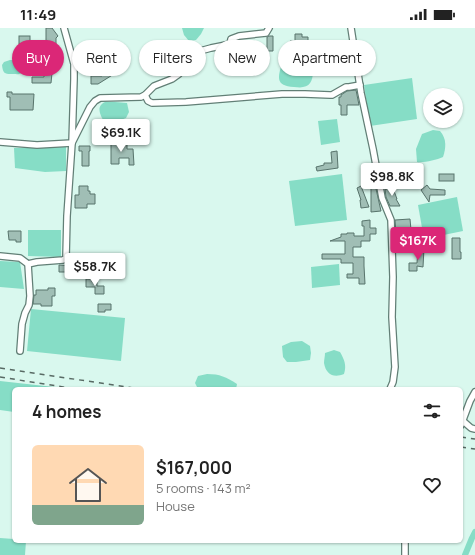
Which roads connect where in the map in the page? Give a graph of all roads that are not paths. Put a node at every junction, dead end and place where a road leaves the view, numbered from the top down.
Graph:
1 (64, 28) edge
2 (269, 28) edge
3 (351, 28) edge
4 (360, 85) junction
5 (145, 95) junction
6 (0, 142) edge
7 (72, 143) junction
8 (0, 256) edge
9 (28, 264) junction
10 (20, 351) dead end
11 (391, 387) edge
12 (475, 392) edge
13 (463, 420) edge
14 (463, 424) edge
15 (475, 429) edge
16 (405, 543) edge
17 (405, 555) edge

1 - 7 street
2 - 5 street
3 - 4 street
4 - 5 street
4 - 11 street
5 - 7 street
6 - 7 street
7 - 9 street
8 - 9 street
9 - 10 street
12 - 13 street
14 - 15 street
16 - 17 street

